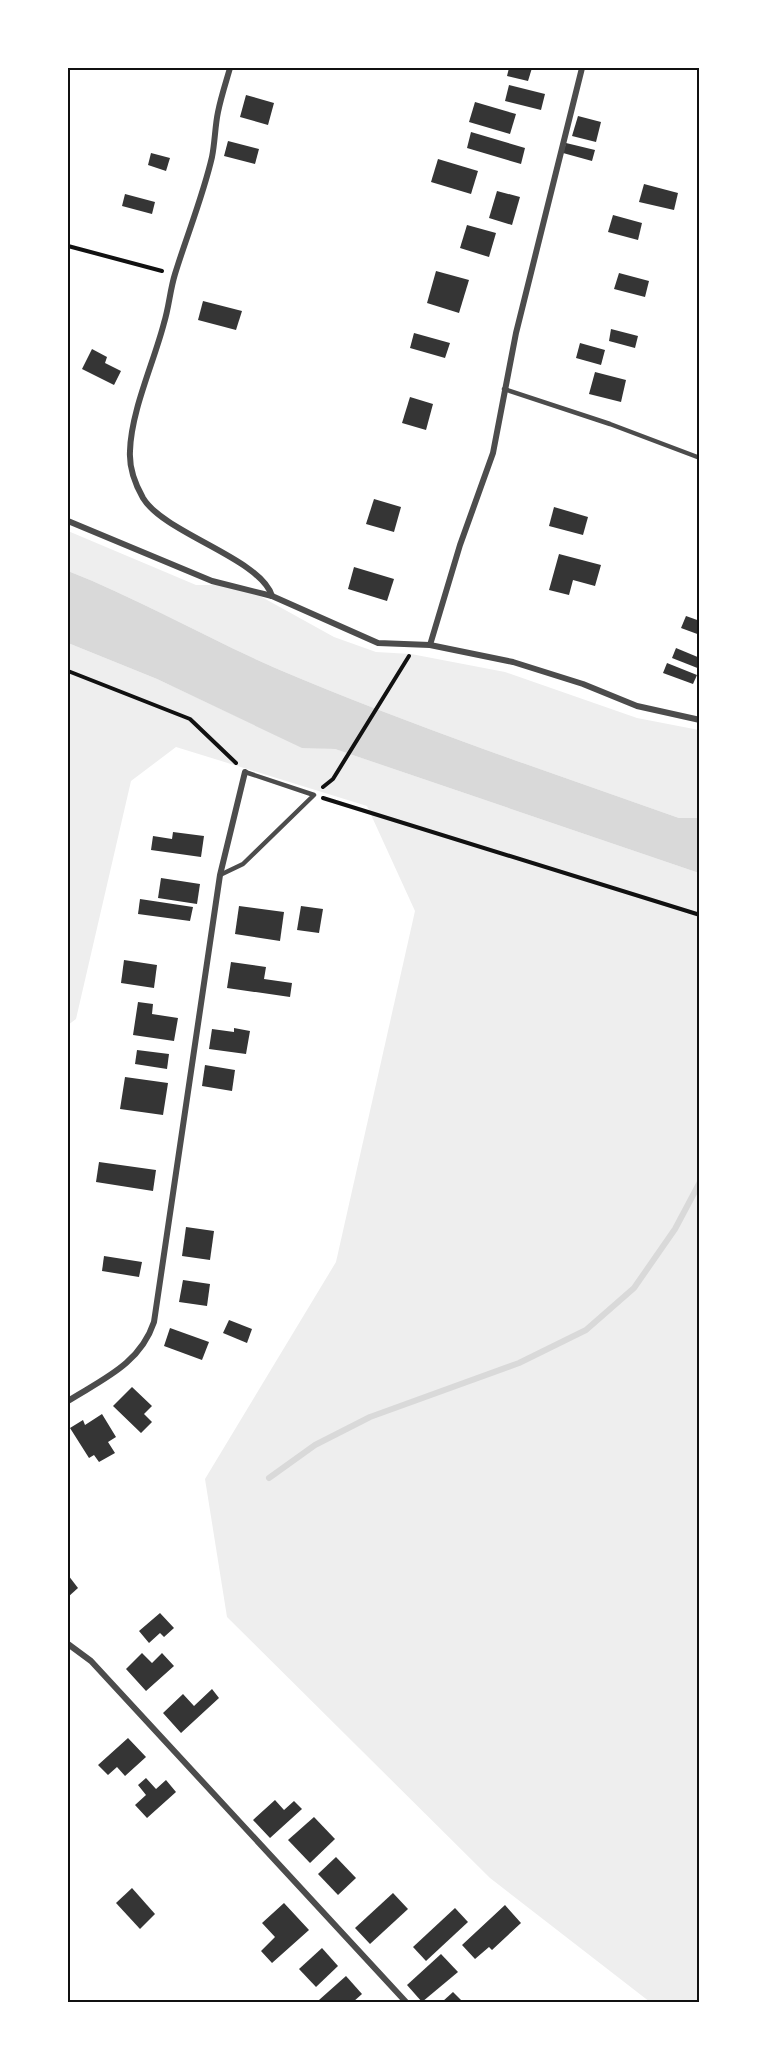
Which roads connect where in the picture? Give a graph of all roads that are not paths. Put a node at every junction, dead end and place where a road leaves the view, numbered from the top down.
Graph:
1 (230, 68) edge
2 (582, 68) edge
3 (504, 389) junction
4 (699, 458) edge
5 (68, 521) edge
6 (272, 596) junction
7 (430, 645) junction
8 (699, 720) edge
9 (245, 772) joint
10 (220, 875) junction
11 (68, 1401) edge
12 (68, 1644) edge
13 (405, 2002) edge

1 - 6 street
2 - 3 street
3 - 4 lane
3 - 7 street
5 - 6 street
6 - 7 street
7 - 8 street
9 - 10 street
9 - 10 lane
10 - 11 street
12 - 13 street

